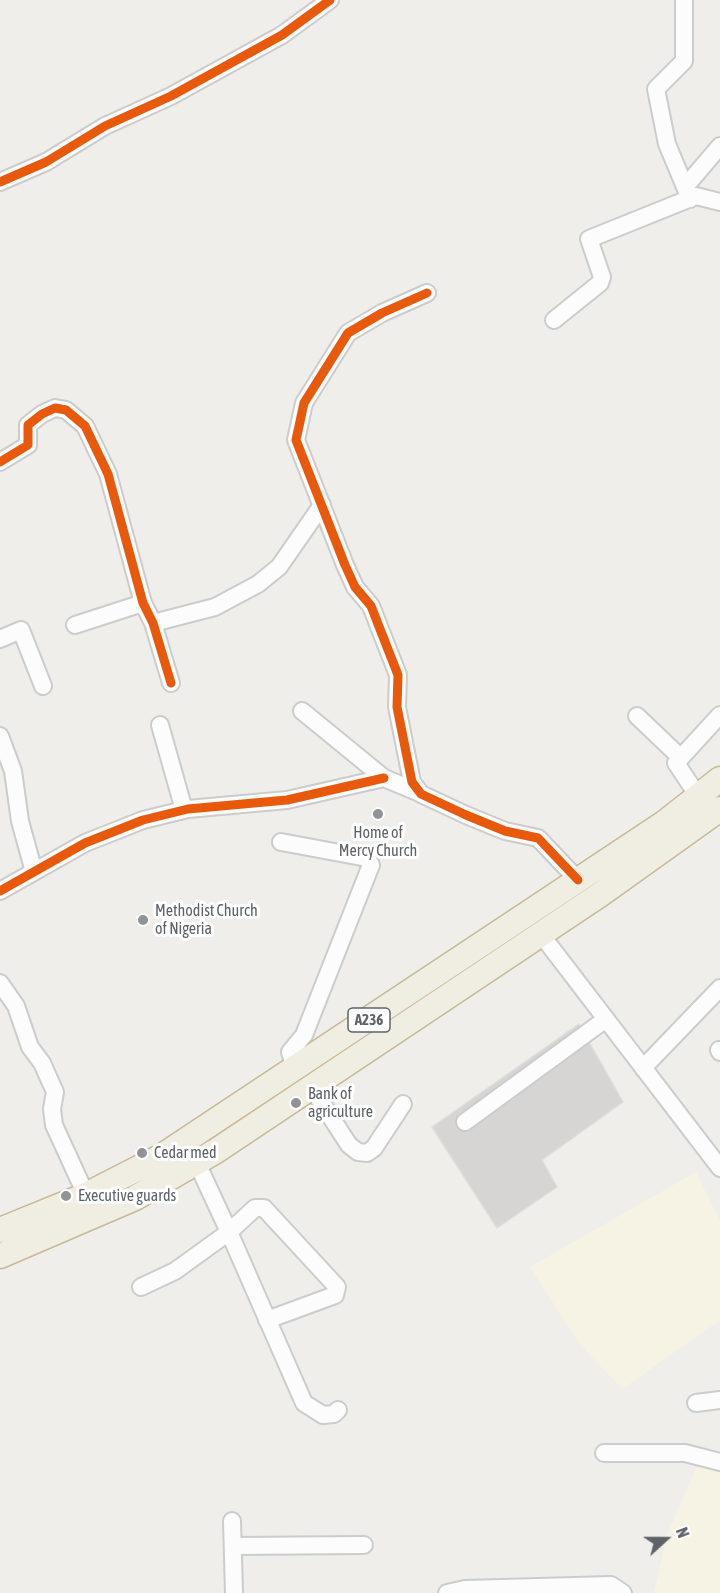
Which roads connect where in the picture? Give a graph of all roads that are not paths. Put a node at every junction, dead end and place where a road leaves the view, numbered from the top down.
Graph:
1 (330, 0) edge
2 (684, 0) edge
3 (720, 146) edge
4 (0, 182) edge
5 (688, 193) junction
6 (720, 202) edge
7 (427, 293) dead end
8 (554, 320) dead end
9 (0, 462) edge
10 (322, 505) junction
11 (143, 603) junction
12 (153, 623) junction
13 (75, 625) dead end
14 (0, 639) edge
15 (171, 682) dead end
16 (43, 686) dead end
17 (302, 711) dead end
18 (720, 715) edge
19 (637, 716) dead end
20 (160, 725) dead end
21 (0, 736) edge
22 (680, 757) junction
23 (384, 778) junction
24 (720, 779) edge
25 (421, 794) junction
26 (699, 796) junction
27 (720, 809) edge
28 (184, 810) junction
29 (281, 842) dead end
30 (34, 872) junction
31 (578, 880) junction
32 (0, 891) edge
33 (540, 933) junction
34 (0, 983) edge
35 (720, 988) edge
36 (606, 1019) junction
37 (297, 1068) junction
38 (643, 1068) junction
39 (312, 1088) junction
40 (403, 1104) dead end
41 (465, 1122) dead end
42 (162, 1156) junction
43 (197, 1163) junction
44 (720, 1168) edge
45 (173, 1178) junction
46 (86, 1195) junction
47 (0, 1230) edge
48 (228, 1232) junction
49 (0, 1256) edge
50 (141, 1287) dead end
51 (267, 1320) junction
52 (720, 1400) edge
53 (696, 1403) dead end
54 (338, 1410) dead end
55 (604, 1454) dead end
56 (720, 1462) edge
57 (232, 1521) dead end
58 (364, 1545) dead end
59 (233, 1546) junction
60 (234, 1593) edge
61 (447, 1593) edge
62 (623, 1593) edge

1 - 4 street
2 - 5 street
3 - 5 street
5 - 6 street
5 - 8 street
7 - 10 street
9 - 11 street
10 - 12 street
10 - 25 street
11 - 12 street
11 - 13 street
12 - 15 street
14 - 16 street
17 - 23 street
18 - 22 street
19 - 22 street
20 - 28 street
21 - 30 street
22 - 26 street
23 - 25 street
23 - 28 street
24 - 26 highway, A236
25 - 31 street
26 - 31 highway, A236
27 - 33 highway, A236
28 - 30 street
29 - 37 street
30 - 32 street
31 - 37 highway, A236
33 - 36 street
33 - 39 highway, A236
34 - 46 street
35 - 38 street
36 - 38 street
36 - 41 street
37 - 39 highway
37 - 42 highway, A236
38 - 44 street
39 - 40 street
39 - 43 highway, A236
42 - 45 highway
42 - 46 highway, A236
43 - 45 highway, A236
43 - 48 street
45 - 49 highway, A236
46 - 47 highway, A236
48 - 50 street
48 - 51 street
48 - 51 street
51 - 54 street
52 - 53 street
55 - 56 street
57 - 59 street
58 - 59 street
59 - 60 street
61 - 62 street

